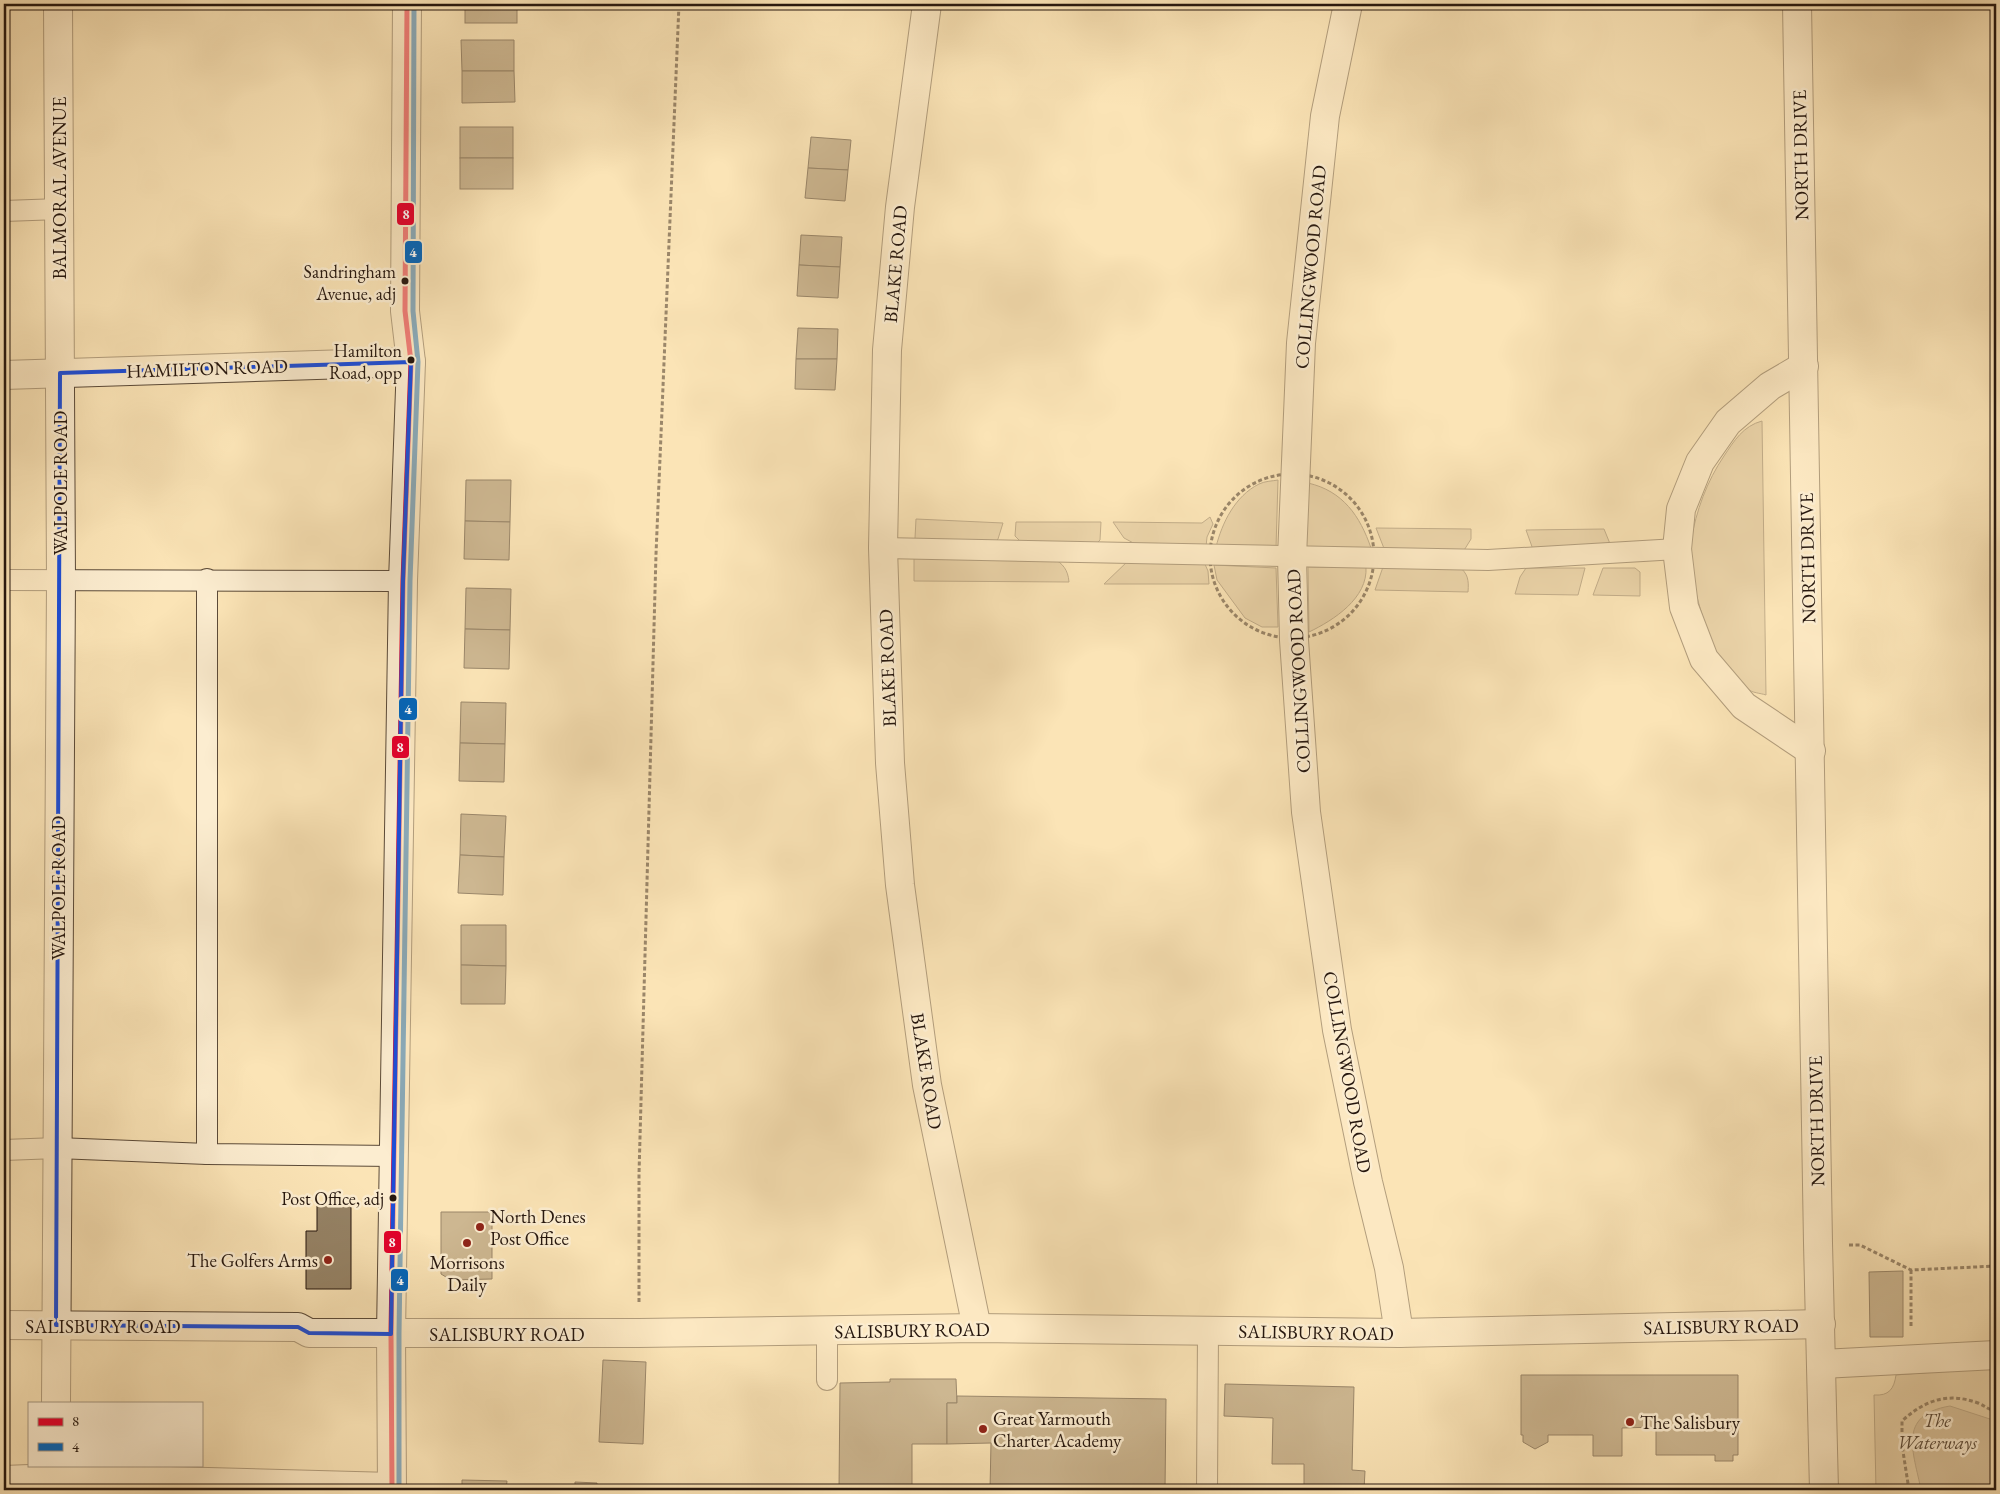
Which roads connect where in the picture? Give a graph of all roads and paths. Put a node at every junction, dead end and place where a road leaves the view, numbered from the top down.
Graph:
1 (58, 4) edge
2 (407, 4) edge
3 (679, 4) edge
4 (927, 4) edge
5 (1348, 4) edge
6 (1798, 4) edge
7 (60, 208) junction
8 (4, 211) edge
9 (411, 362) junction
10 (1804, 366) junction
11 (60, 373) junction
12 (4, 375) edge
13 (883, 548) junction
14 (1676, 549) junction
15 (1292, 558) junction
16 (4, 580) edge
17 (207, 580) junction
18 (60, 581) junction
19 (403, 581) junction
20 (1811, 751) junction
21 (56, 1148) junction
22 (4, 1150) edge
23 (206, 1154) junction
24 (394, 1156) junction
25 (1818, 1243) junction
26 (1996, 1266) edge
27 (1911, 1270) junction
28 (1821, 1324) junction
29 (4, 1325) edge
30 (56, 1325) junction
31 (977, 1328) junction
32 (827, 1331) junction
33 (1208, 1331) junction
34 (638, 1333) junction
35 (1399, 1333) junction
36 (391, 1334) junction
37 (1996, 1355) edge
38 (1912, 1359) junction
39 (1822, 1364) junction
40 (827, 1380) dead end
41 (56, 1402) edge
42 (1996, 1411) edge
43 (4, 1476) edge
44 (55, 1477) edge
45 (198, 1485) edge
46 (392, 1487) edge
47 (1207, 1490) edge
48 (1824, 1490) edge
49 (1909, 1490) edge

1 - 7 street, BALMORAL AVENUE
2 - 9 street
3 - 34 path
4 - 13 street, BLAKE ROAD
5 - 15 street, COLLINGWOOD ROAD
6 - 10 street, NORTH DRIVE
7 - 8 lane
7 - 11 street, BALMORAL AVENUE
9 - 11 street, HAMILTON ROAD
9 - 19 street
10 - 14 street
10 - 20 street, NORTH DRIVE
11 - 12 street, HAMILTON ROAD
11 - 18 street, WALPOLE ROAD
13 - 15 lane
13 - 31 street, BLAKE ROAD
14 - 15 lane
14 - 20 street
15 - 35 street, COLLINGWOOD ROAD
16 - 18 lane
17 - 18 lane
17 - 19 lane
17 - 23 lane
18 - 21 street, WALPOLE ROAD
19 - 24 street
20 - 25 street, NORTH DRIVE
21 - 22 lane
21 - 23 lane
21 - 30 street, WALPOLE ROAD
23 - 24 lane
24 - 36 street
25 - 27 path
25 - 28 street, NORTH DRIVE
26 - 27 path
27 - 38 path
28 - 35 street, SALISBURY ROAD
28 - 39 street, NORTH DRIVE
29 - 30 street, SALISBURY ROAD
30 - 36 street, SALISBURY ROAD
30 - 41 street, WALPOLE ROAD
31 - 32 street, SALISBURY ROAD
31 - 33 street, SALISBURY ROAD
32 - 34 street, SALISBURY ROAD
32 - 40 lane
33 - 35 street, SALISBURY ROAD
33 - 47 lane
34 - 36 street, SALISBURY ROAD
36 - 46 street
37 - 38 street
38 - 39 street
39 - 48 street, NORTH DRIVE
42 - 49 path
43 - 44 lane
44 - 45 lane
45 - 46 lane

